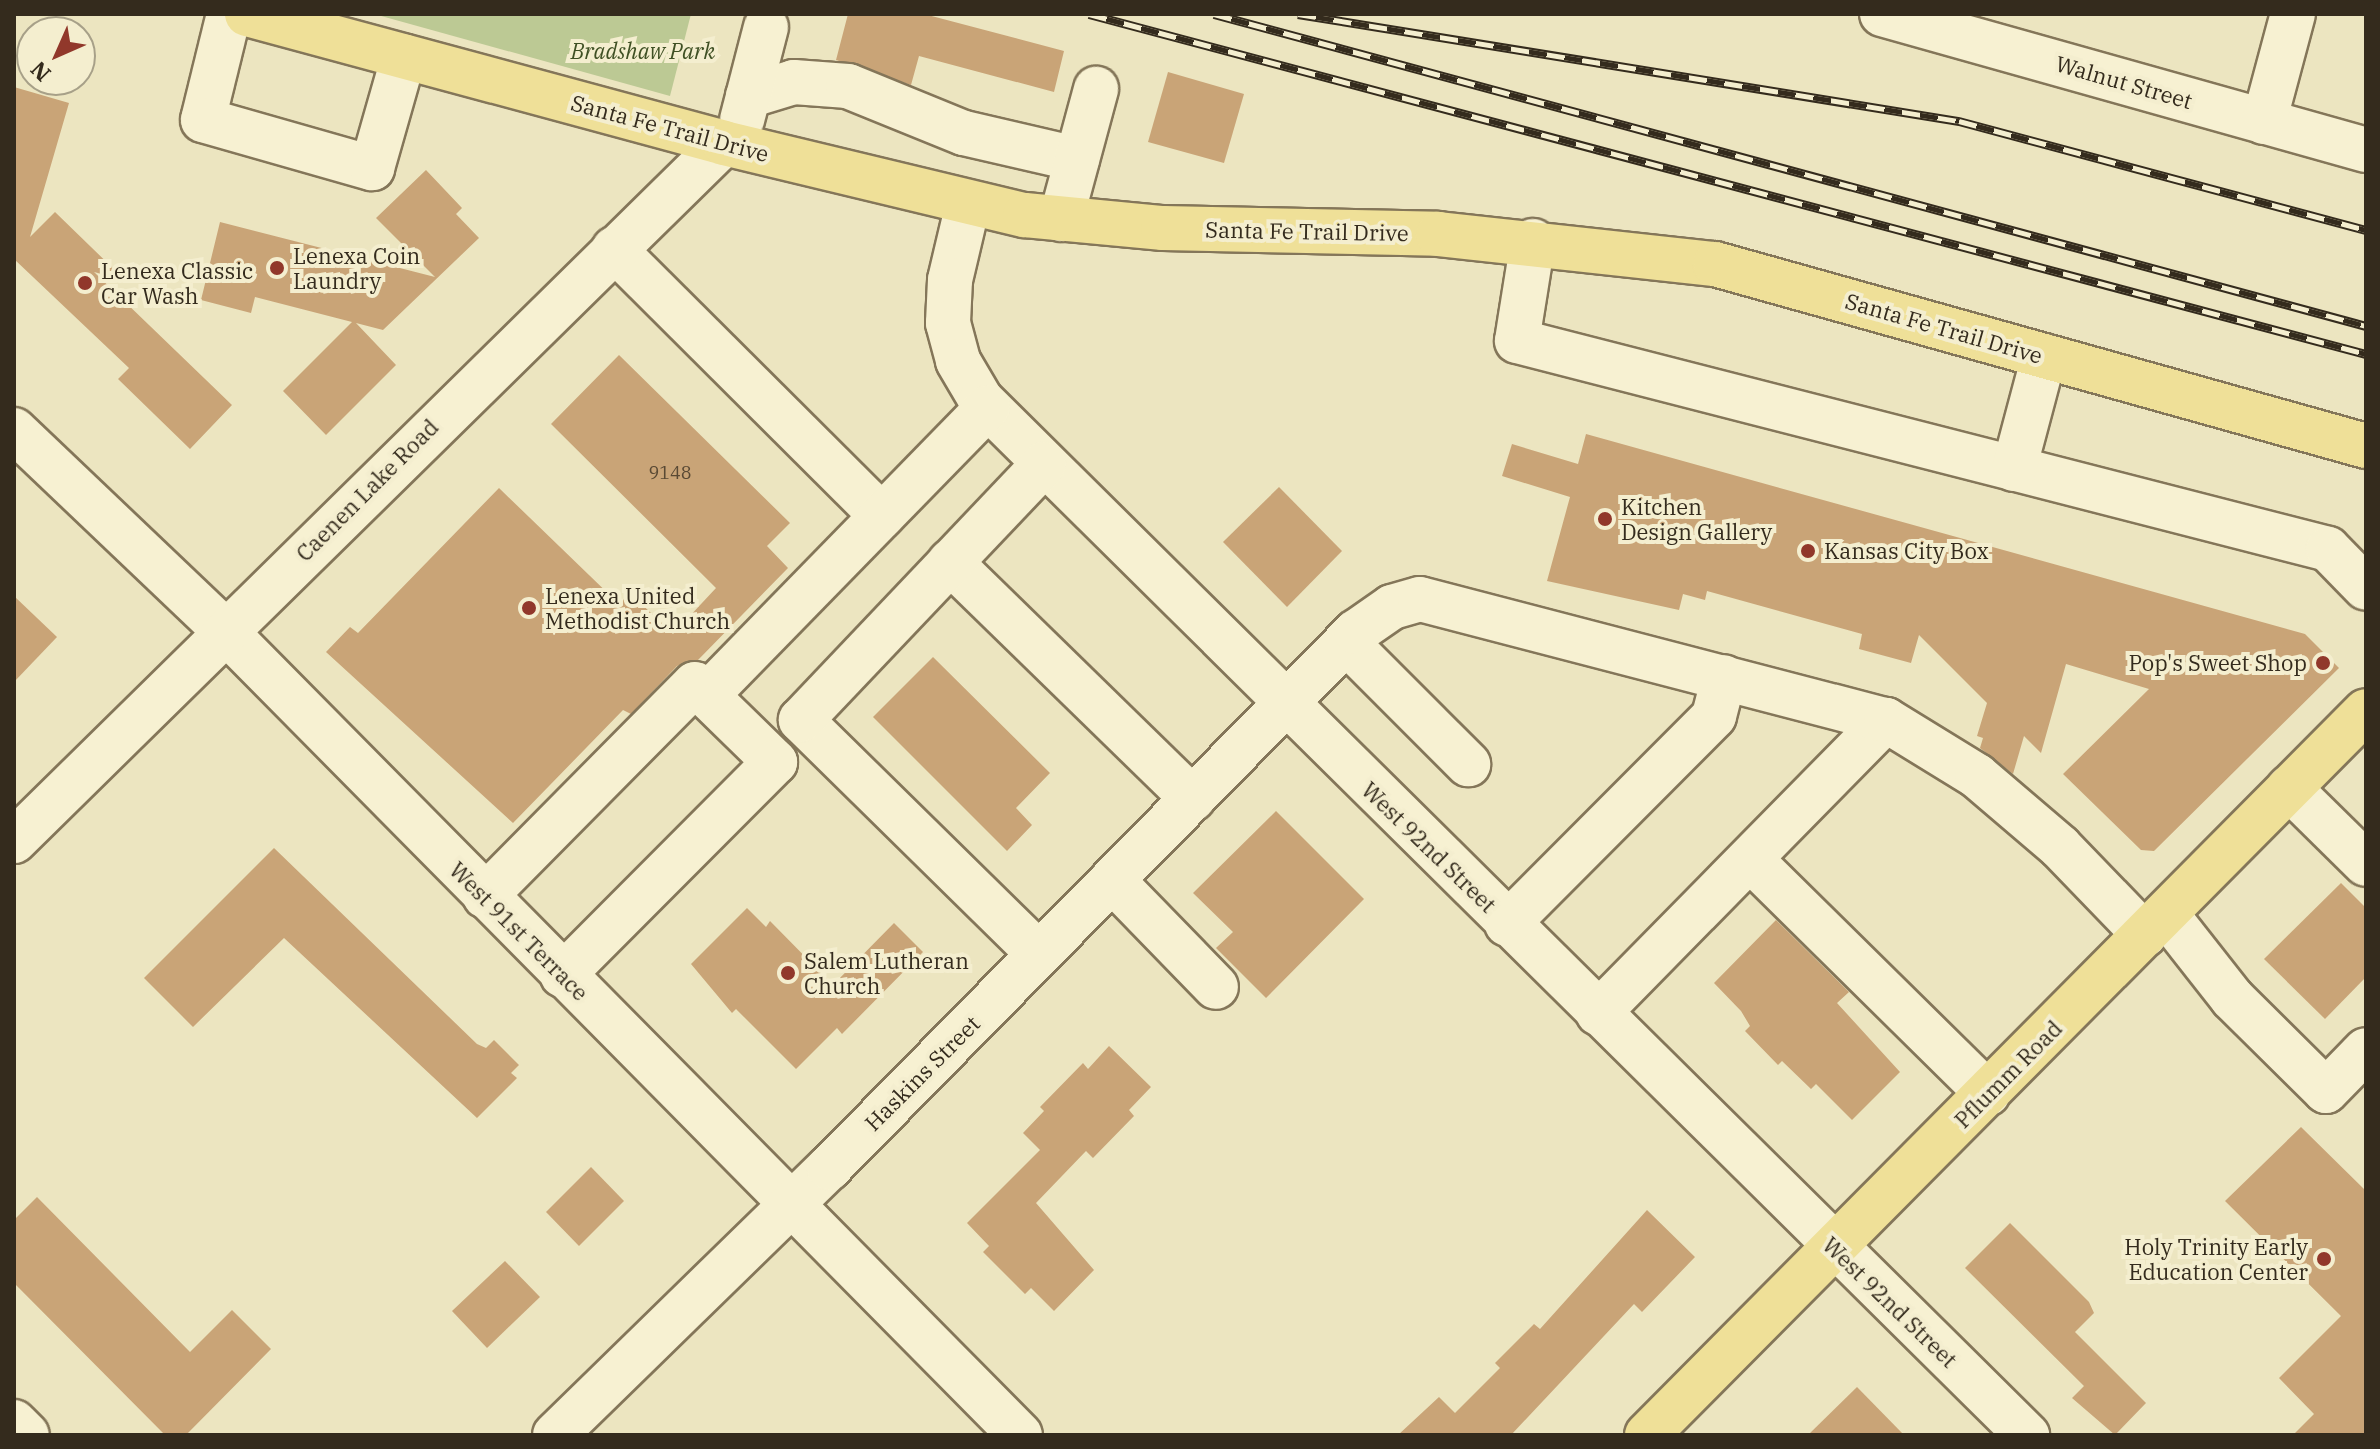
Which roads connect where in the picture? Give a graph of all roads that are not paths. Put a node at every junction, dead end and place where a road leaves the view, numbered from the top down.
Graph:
1 (229, 14) edge
2 (247, 14) edge
3 (1882, 14) edge
4 (2293, 14) edge
5 (766, 27) dead end
6 (1983, 28) edge
7 (404, 56) junction
8 (1096, 89) dead end
9 (748, 96) junction
10 (2264, 122) junction
11 (730, 144) junction
12 (2366, 150) edge
13 (1077, 159) junction
14 (968, 204) junction
15 (1061, 219) junction
16 (1533, 241) junction
17 (614, 249) junction
18 (2044, 356) junction
19 (988, 407) junction
20 (14, 430) edge
21 (2366, 446) edge
22 (1044, 464) junction
23 (2014, 469) junction
24 (882, 516) junction
25 (950, 562) junction
26 (2366, 588) edge
27 (226, 632) junction
28 (1346, 642) junction
29 (1724, 677) junction
30 (707, 695) junction
31 (1285, 706) junction
32 (2366, 711) edge
33 (1886, 720) junction
34 (1468, 764) dead end
35 (2289, 788) junction
36 (1193, 799) junction
37 (14, 841) edge
38 (1750, 859) junction
39 (2366, 864) edge
40 (1112, 880) junction
41 (485, 896) junction
42 (1507, 924) junction
43 (2156, 924) junction
44 (1039, 954) junction
45 (563, 975) junction
46 (1216, 987) dead end
47 (1598, 1013) junction
48 (2366, 1050) edge
49 (1988, 1094) junction
50 (790, 1207) junction
51 (1835, 1249) junction
52 (14, 1422) edge
53 (27, 1435) edge
54 (555, 1435) edge
55 (1020, 1435) edge
56 (1647, 1435) edge
57 (2027, 1435) edge

1 - 7 street
2 - 7 main road, Santa Fe Trail Drive
3 - 6 street, Walnut Street
4 - 10 street
5 - 9 street
6 - 10 street, Walnut Street
7 - 11 main road, Santa Fe Trail Drive
8 - 13 street
9 - 11 street
9 - 13 street
10 - 12 street, Walnut Street
11 - 14 main road, Santa Fe Trail Drive
11 - 17 street, Caenen Lake Road
13 - 15 street
14 - 15 main road, Santa Fe Trail Drive
14 - 19 street, West 92nd Street
15 - 16 main road, Santa Fe Trail Drive
16 - 18 main road, Santa Fe Trail Drive
16 - 23 street
17 - 24 street
17 - 27 street, Caenen Lake Road
18 - 21 main road, Santa Fe Trail Drive
18 - 23 street
19 - 22 street, West 92nd Street
19 - 24 street
20 - 27 street, West 91st Terrace
22 - 25 street
22 - 31 street, West 92nd Street
23 - 26 street
24 - 30 street
25 - 36 street
25 - 44 street
27 - 37 street, Caenen Lake Road
27 - 41 street, West 91st Terrace
28 - 29 street, Haskins Street
28 - 31 street, Haskins Street
28 - 34 street
29 - 33 street, Haskins Street
29 - 42 street
30 - 41 street
30 - 45 street
31 - 36 street, Haskins Street
31 - 42 street, West 92nd Street
32 - 35 main road, Pflumm Road
33 - 38 street
33 - 43 street, Haskins Street
35 - 39 street
35 - 43 main road, Pflumm Road
36 - 40 street, Haskins Street
38 - 47 street
38 - 49 street
40 - 44 street, Haskins Street
40 - 46 street
41 - 45 street, West 91st Terrace
42 - 47 street, West 92nd Street
43 - 48 street, Haskins Street
43 - 49 main road, Pflumm Road
44 - 50 street, Haskins Street
45 - 50 street, West 91st Terrace
47 - 51 street, West 92nd Street
49 - 51 main road, Pflumm Road
50 - 54 street, Haskins Street
50 - 55 street, West 91st Terrace
51 - 56 main road, Pflumm Road
51 - 57 street, West 92nd Street
52 - 53 street

